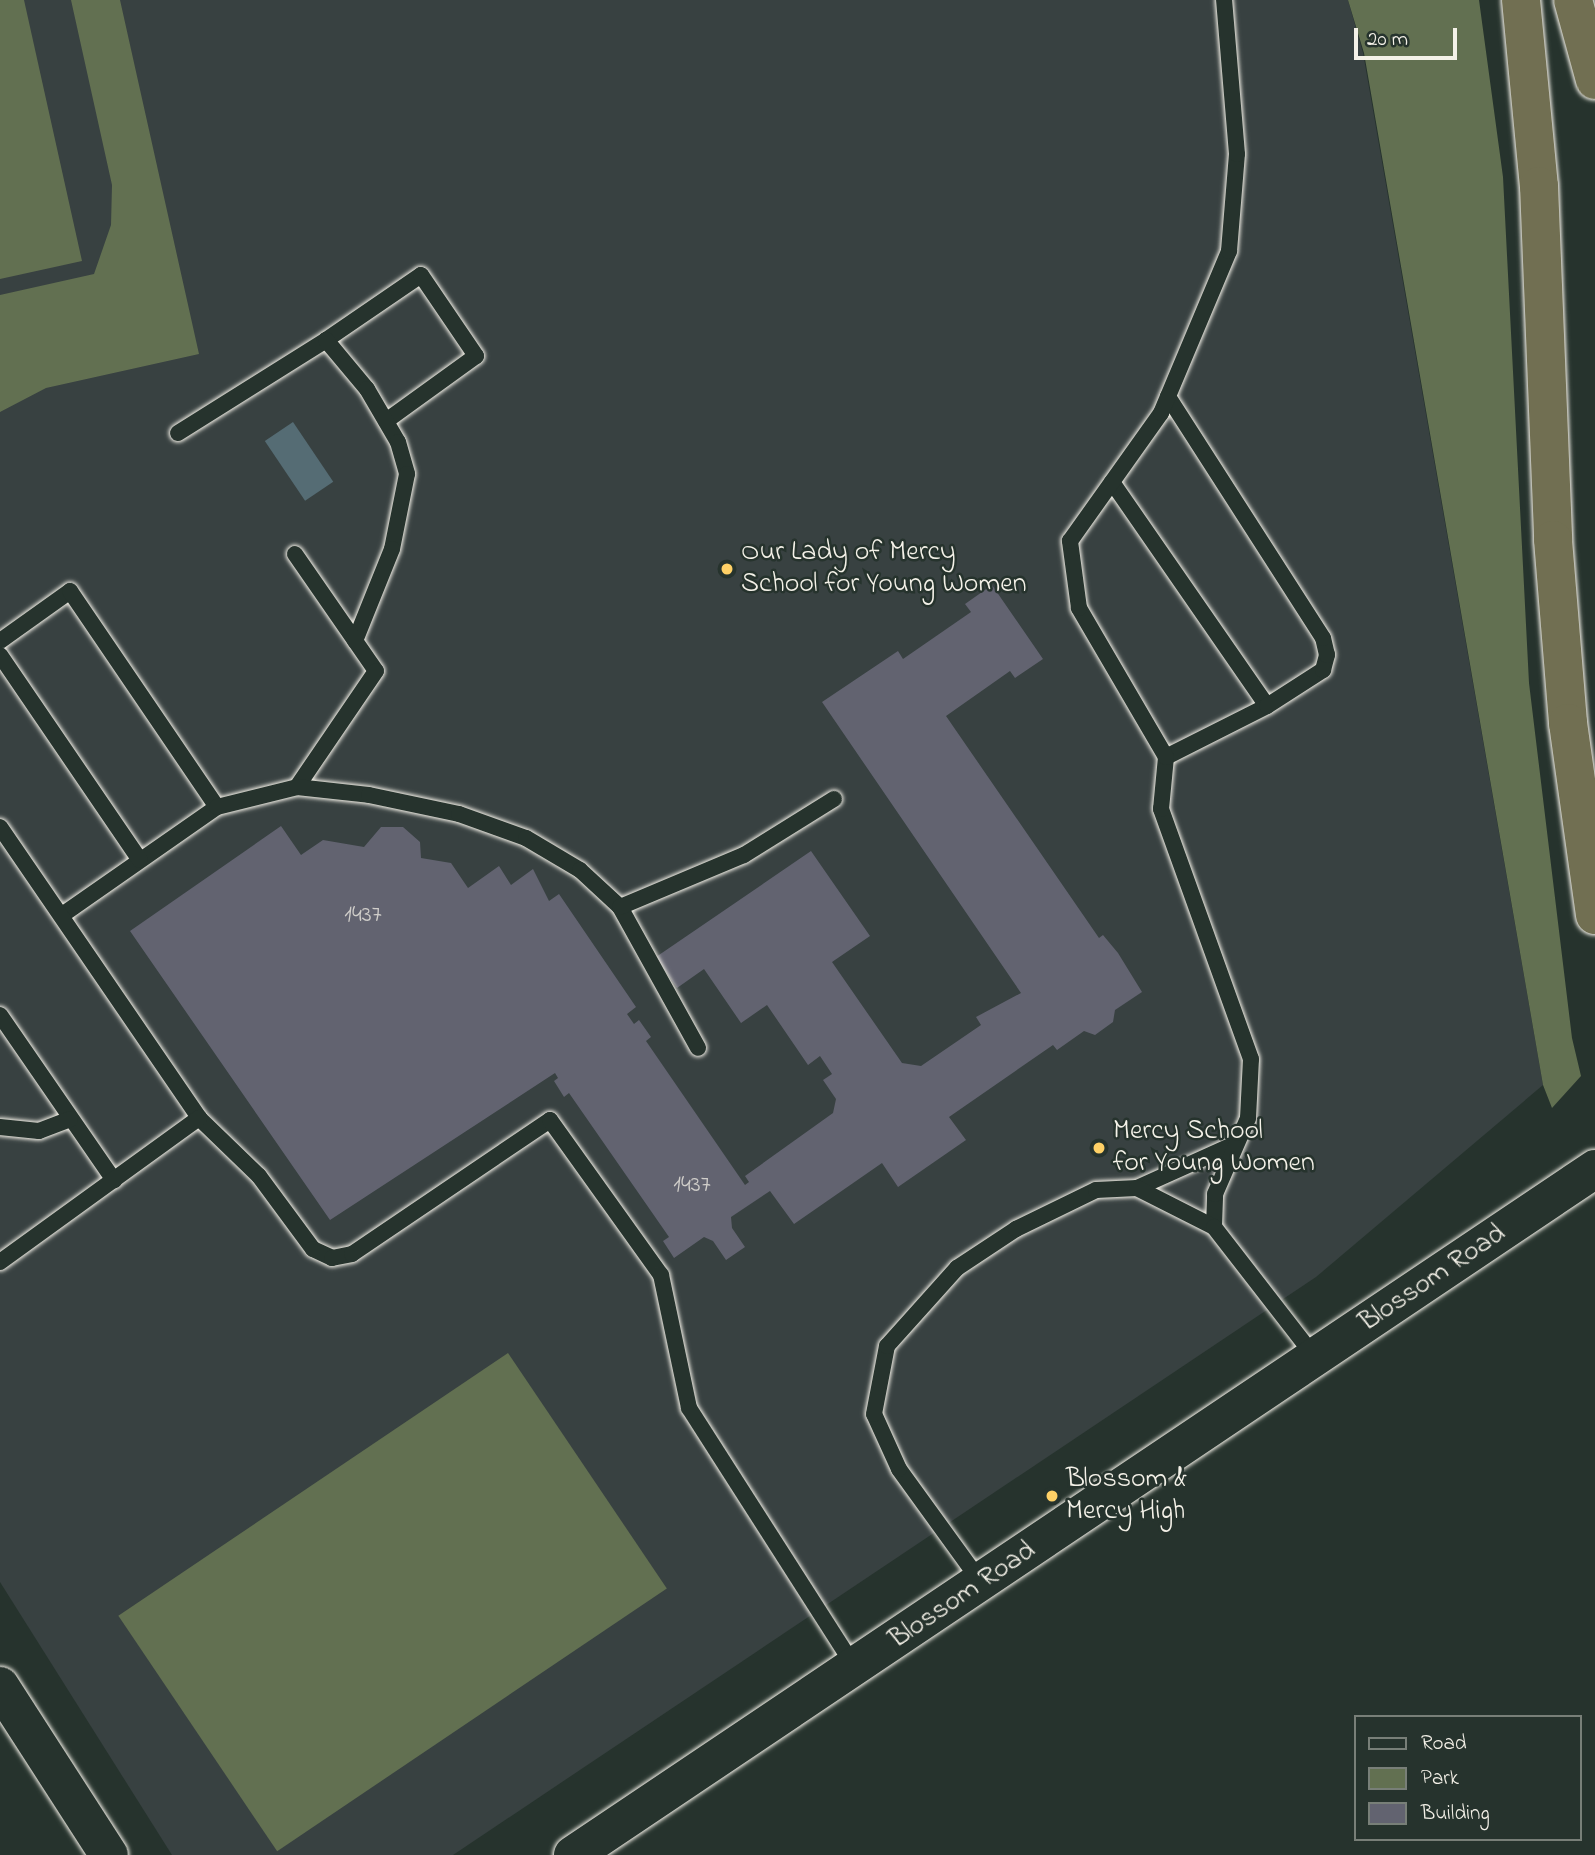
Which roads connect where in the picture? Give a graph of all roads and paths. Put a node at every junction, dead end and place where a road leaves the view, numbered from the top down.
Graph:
1 (1224, 0) edge
2 (1521, 0) edge
3 (1573, 0) edge
4 (1595, 80) edge
5 (326, 340) junction
6 (1168, 397) junction
7 (386, 421) junction
8 (178, 433) dead end
9 (1112, 482) junction
10 (295, 554) dead end
11 (0, 641) edge
12 (355, 641) junction
13 (0, 655) edge
14 (1267, 706) junction
15 (1166, 757) junction
16 (297, 787) junction
17 (834, 799) dead end
18 (217, 807) junction
19 (0, 827) edge
20 (140, 860) junction
21 (620, 907) junction
22 (62, 915) junction
23 (1595, 915) edge
24 (0, 1015) edge
25 (698, 1048) dead end
26 (200, 1118) junction
27 (70, 1119) junction
28 (0, 1127) edge
29 (1235, 1144) junction
30 (1595, 1169) edge
31 (114, 1180) junction
32 (1138, 1188) junction
33 (1214, 1227) junction
34 (0, 1262) edge
35 (1316, 1359) junction
36 (982, 1584) junction
37 (855, 1668) junction
38 (0, 1686) edge
39 (109, 1855) edge
40 (573, 1855) edge

1 - 6 lane
2 - 23 highway
3 - 4 highway
5 - 7 lane
5 - 7 lane
5 - 8 lane
6 - 9 lane
6 - 14 lane
7 - 12 lane
9 - 14 lane
9 - 15 lane
10 - 12 lane
11 - 18 lane
12 - 16 lane
13 - 20 lane
14 - 15 lane
15 - 29 lane
16 - 18 lane
16 - 21 lane
17 - 21 lane
18 - 20 lane
19 - 22 lane
20 - 22 lane
21 - 25 lane
22 - 26 lane
24 - 27 lane
26 - 31 lane
26 - 37 lane
27 - 28 lane
27 - 31 lane
29 - 32 lane
29 - 33 lane
30 - 35 street, Blossom Road
31 - 34 lane
32 - 33 lane
32 - 36 lane
33 - 35 lane
35 - 36 street, Blossom Road
36 - 37 street, Blossom Road
37 - 40 street, Blossom Road
38 - 39 street

